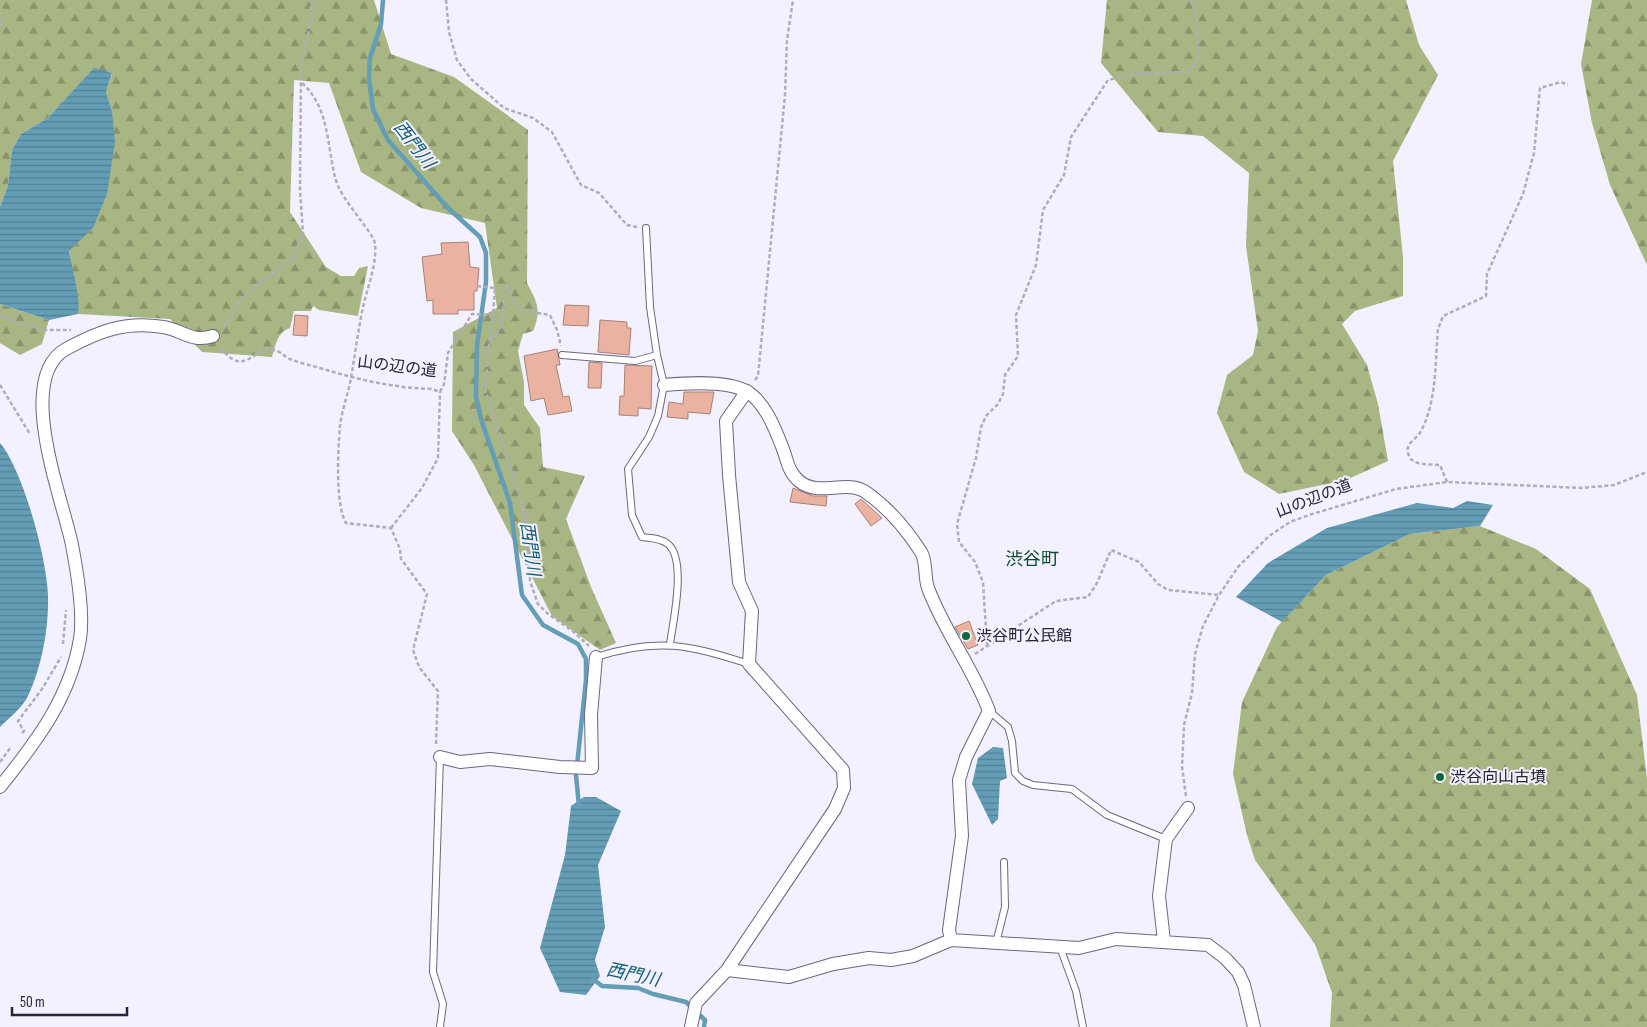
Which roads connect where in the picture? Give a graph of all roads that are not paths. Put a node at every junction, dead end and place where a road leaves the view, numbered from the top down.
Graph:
1 (646, 228) road end
2 (213, 336) road end
3 (562, 355) road end
4 (656, 356) junction
5 (664, 385) junction
6 (747, 391) junction
7 (670, 644) junction
8 (596, 657) joint
9 (749, 664) junction
10 (989, 710) junction
11 (440, 757) joint
12 (0, 787) edge
13 (1188, 808) road end
14 (1166, 839) junction
15 (1004, 862) dead end
16 (951, 940) junction
17 (1164, 941) junction
18 (996, 943) junction
19 (1060, 947) junction
20 (727, 970) junction
21 (692, 1022) edge
22 (440, 1027) edge
23 (1083, 1027) edge
24 (1254, 1027) edge

1 - 4 lane
2 - 12 street
3 - 4 lane
4 - 5 lane
5 - 6 street
5 - 7 lane
6 - 9 street
6 - 10 street
7 - 8 lane
7 - 9 lane
8 - 11 street
9 - 20 street
10 - 14 lane
10 - 16 street
11 - 22 lane
13 - 14 street
14 - 17 street
15 - 18 lane
16 - 18 street
16 - 20 street
17 - 19 street
17 - 24 street
18 - 19 street
19 - 23 lane
20 - 21 street

